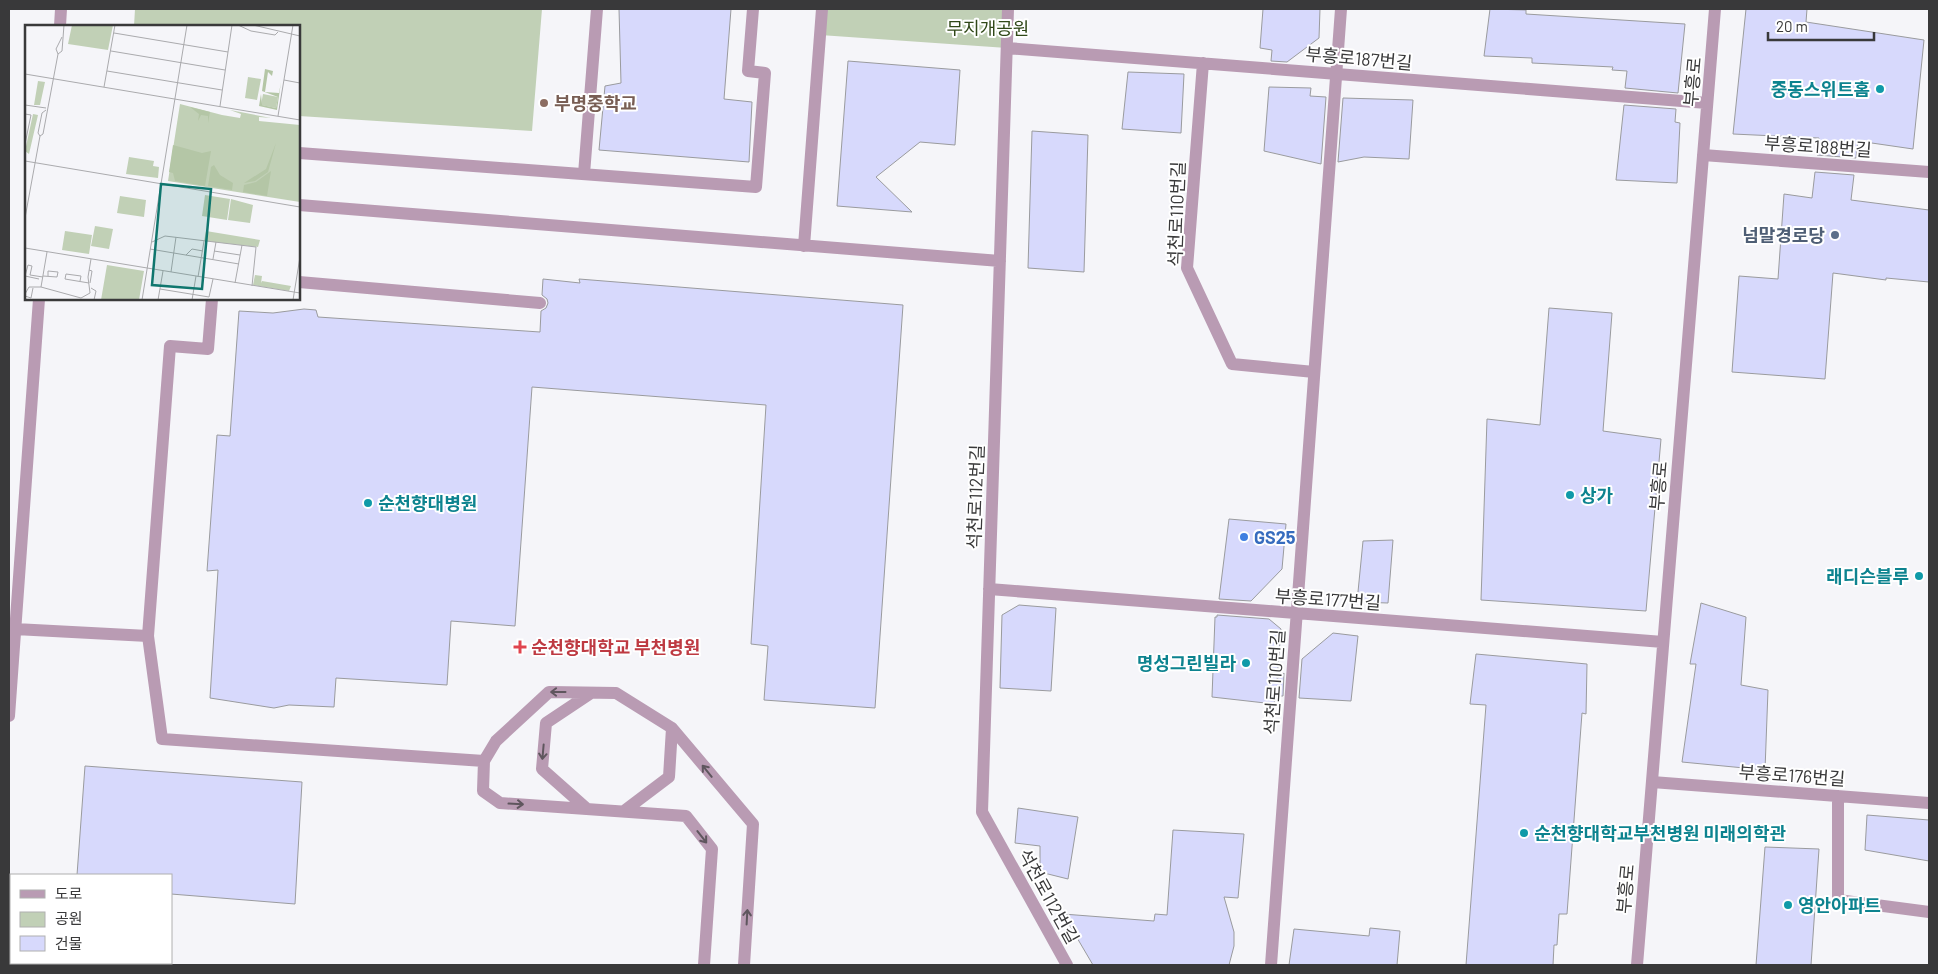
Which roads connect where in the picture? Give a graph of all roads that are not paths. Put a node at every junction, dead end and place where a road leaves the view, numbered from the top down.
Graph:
1 (61, 9) edge
2 (597, 9) edge
3 (753, 9) edge
4 (822, 9) edge
5 (1008, 9) edge
6 (1341, 9) edge
7 (1715, 9) edge
8 (60, 25) edge
9 (1007, 48) junction
10 (1203, 63) junction
11 (1336, 73) junction
12 (1707, 103) junction
13 (300, 153) edge
14 (1703, 155) junction
15 (1929, 172) edge
16 (584, 174) junction
17 (300, 205) edge
18 (804, 246) junction
19 (1000, 261) junction
20 (300, 282) edge
21 (39, 300) edge
22 (212, 300) edge
23 (540, 303) dead end
24 (1314, 372) junction
25 (989, 589) junction
26 (1297, 614) junction
27 (15, 629) junction
28 (148, 636) junction
29 (1663, 642) junction
30 (591, 692) junction
31 (9, 716) edge
32 (672, 728) junction
33 (484, 761) junction
34 (1652, 782) junction
35 (1838, 796) junction
36 (1929, 803) edge
37 (586, 808) junction
38 (624, 811) junction
39 (1929, 912) edge
40 (704, 965) edge
41 (744, 965) edge
42 (1067, 965) edge
43 (1271, 965) edge
44 (1637, 965) edge

1 - 8 street
2 - 16 street
3 - 16 street
4 - 18 street
5 - 9 street, 석천로112번길
6 - 11 street, 석천로110번길
7 - 12 street, 부흥로
9 - 10 street, 부흥로187번길
9 - 19 street, 석천로112번길
10 - 11 street, 부흥로187번길
10 - 24 street, 석천로110번길
11 - 12 street, 부흥로187번길
11 - 24 street, 석천로110번길
12 - 14 street, 부흥로
13 - 16 street
14 - 15 street, 부흥로188번길
14 - 29 street, 부흥로
17 - 18 street
18 - 19 street
19 - 25 street, 석천로112번길
20 - 23 street
21 - 27 street
22 - 28 street
24 - 26 street, 석천로110번길
25 - 26 street, 부흥로177번길
25 - 42 street, 석천로112번길
26 - 29 street, 부흥로177번길
26 - 43 street, 석천로110번길
27 - 28 street
27 - 31 street
28 - 33 street
29 - 34 street, 부흥로
30 - 32 street
30 -> 33 street
30 -> 37 street
32 - 38 street
41 -> 32 street
33 -> 37 street
34 - 35 street, 부흥로176번길
34 - 44 street, 부흥로
35 - 36 street, 부흥로176번길
35 - 39 street
37 - 38 street
38 -> 40 street

